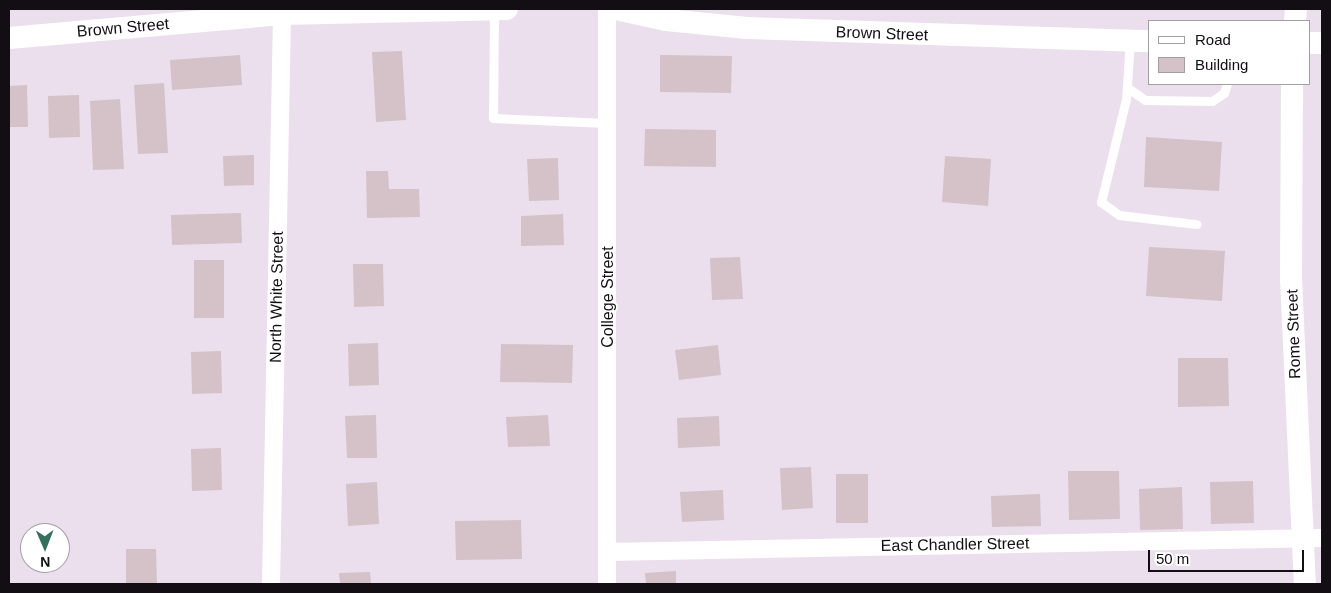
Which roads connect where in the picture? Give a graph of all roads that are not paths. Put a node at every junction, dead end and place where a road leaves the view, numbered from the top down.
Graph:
1 (494, 9) edge
2 (507, 9) edge
3 (607, 9) edge
4 (616, 9) edge
5 (282, 11) edge
6 (9, 38) edge
7 (1140, 41) edge
8 (1227, 85) edge
9 (1292, 85) edge
10 (1128, 88) junction
11 (607, 123) junction
12 (1196, 224) dead end
13 (1312, 538) edge
14 (608, 552) junction
15 (272, 584) edge
16 (607, 584) edge
17 (1306, 584) edge

1 - 2 street, Brown Street
1 - 5 street, Brown Street
1 - 11 lane
3 - 11 street, College Street
4 - 7 street, Brown Street
5 - 6 street, Brown Street
5 - 15 street, North White Street
7 - 10 lane
8 - 10 lane
9 - 13 street, Rome Street
10 - 12 lane
11 - 14 street, College Street
13 - 14 street, East Chandler Street
13 - 17 street, Rome Street
14 - 16 street, College Street

